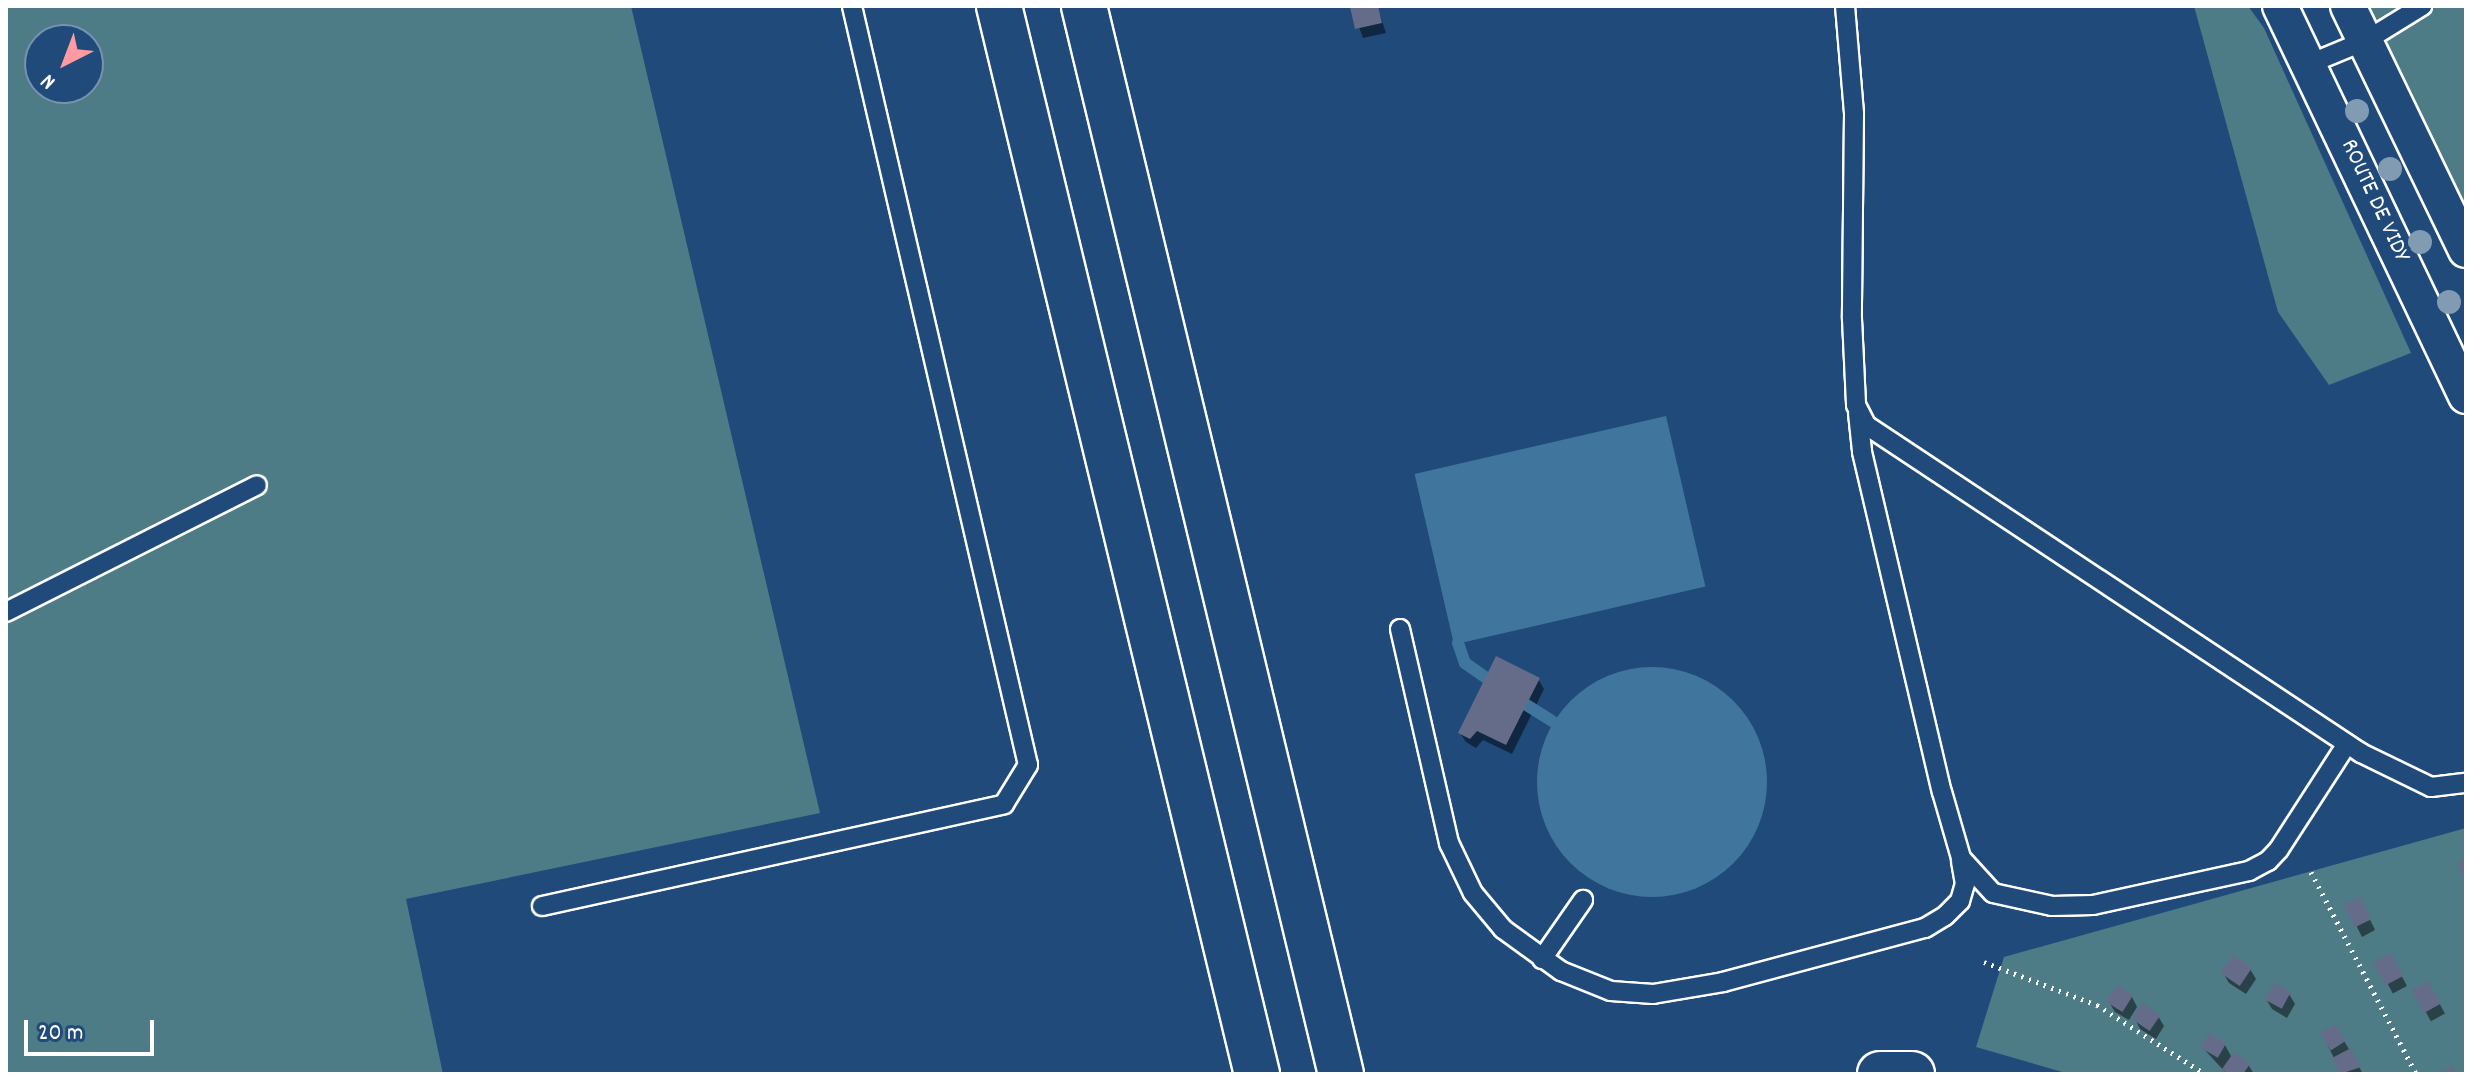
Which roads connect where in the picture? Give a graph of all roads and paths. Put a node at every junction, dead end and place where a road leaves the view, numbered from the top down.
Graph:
1 (852, 6) edge
2 (999, 6) edge
3 (1084, 6) edge
4 (1845, 6) edge
5 (2280, 6) edge
6 (2348, 6) edge
7 (2422, 6) edge
8 (2367, 40) junction
9 (2309, 64) junction
10 (2466, 250) edge
11 (2466, 396) edge
12 (1857, 407) junction
13 (257, 485) dead end
14 (6, 612) edge
15 (1400, 629) dead end
16 (2347, 744) junction
17 (2466, 783) edge
18 (1961, 858) junction
19 (2311, 872) dead end
20 (1583, 900) dead end
21 (542, 906) dead end
22 (1542, 959) junction
23 (1984, 962) dead end
24 (1257, 1074) edge
25 (1341, 1074) edge
26 (1880, 1074) edge
27 (1912, 1074) edge
28 (2205, 1074) edge
29 (2416, 1074) edge

1 - 21 lane
2 - 24 highway
3 - 25 highway
4 - 12 lane
5 - 9 street, ROUTE DE VIDY
6 - 8 street
7 - 8 lane
8 - 9 lane
8 - 10 street
9 - 11 street, ROUTE DE VIDY
12 - 16 lane
12 - 18 lane
13 - 14 lane
15 - 22 lane
16 - 17 lane
16 - 18 lane
18 - 22 lane
19 - 29 path
20 - 22 lane
23 - 28 path
26 - 27 highway

